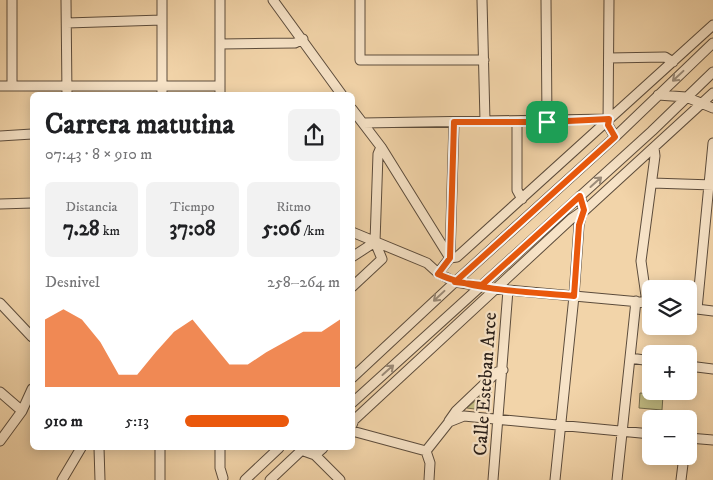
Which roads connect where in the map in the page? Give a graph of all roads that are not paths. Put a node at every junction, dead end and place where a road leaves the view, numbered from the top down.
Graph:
1 (12, 0) edge
2 (66, 0) edge
3 (162, 0) edge
4 (220, 0) edge
5 (274, 0) edge
6 (360, 0) edge
7 (482, 0) edge
8 (546, 0) edge
9 (609, 0) edge
10 (162, 20) junction
11 (67, 24) junction
12 (713, 25) edge
13 (303, 39) junction
14 (713, 43) edge
15 (221, 44) junction
16 (609, 58) junction
17 (484, 60) junction
18 (673, 62) junction
19 (713, 72) edge
20 (162, 84) junction
21 (12, 85) junction
22 (0, 86) edge
23 (67, 90) edge
24 (220, 90) edge
25 (162, 92) edge
26 (340, 92) edge
27 (713, 93) edge
28 (658, 95) junction
29 (686, 97) junction
30 (702, 103) junction
31 (713, 108) edge
32 (355, 113) edge
33 (609, 119) junction
34 (485, 121) junction
35 (454, 122) junction
36 (517, 122) junction
37 (547, 122) junction
38 (363, 123) junction
39 (30, 134) edge
40 (0, 136) edge
41 (615, 137) junction
42 (713, 143) edge
43 (381, 147) junction
44 (654, 148) junction
45 (652, 183) junction
46 (711, 185) edge
47 (580, 196) junction
48 (522, 199) junction
49 (0, 204) edge
50 (30, 204) edge
51 (584, 210) junction
52 (355, 233) edge
53 (374, 242) junction
54 (355, 255) edge
55 (450, 258) junction
56 (438, 274) junction
57 (645, 280) edge
58 (697, 281) edge
59 (455, 282) junction
60 (355, 283) edge
61 (482, 285) junction
62 (497, 288) junction
63 (508, 290) junction
64 (574, 296) junction
65 (636, 301) junction
66 (642, 302) edge
67 (0, 303) edge
68 (697, 309) edge
69 (713, 311) edge
70 (30, 335) edge
71 (630, 358) junction
72 (642, 360) edge
73 (697, 367) edge
74 (713, 369) edge
75 (503, 370) junction
76 (355, 375) edge
77 (0, 392) edge
78 (30, 393) edge
79 (355, 400) edge
80 (22, 411) junction
81 (355, 419) edge
82 (500, 419) junction
83 (449, 422) junction
84 (561, 426) junction
85 (622, 431) junction
86 (355, 432) edge
87 (642, 433) edge
88 (697, 439) edge
89 (713, 440) edge
90 (0, 441) edge
91 (80, 450) edge
92 (100, 450) edge
93 (160, 450) edge
94 (220, 450) edge
95 (277, 450) edge
96 (301, 450) edge
97 (304, 450) edge
98 (321, 450) edge
99 (426, 451) junction
100 (315, 455) junction
101 (683, 465) edge
102 (224, 478) dead end
103 (62, 480) edge
104 (100, 480) edge
105 (160, 480) edge
106 (245, 480) edge
107 (270, 480) edge
108 (339, 480) edge
109 (429, 480) edge
110 (493, 480) edge
111 (555, 480) edge
112 (617, 480) edge
113 (681, 480) edge

1 - 21 street
2 - 11 street
3 - 10 street
4 - 15 street
5 - 13 street
6 - 17 street
7 - 17 street
8 - 37 street
9 - 16 street
10 - 11 street
10 - 20 street
11 - 23 street
12 - 18 street
13 - 15 street
13 - 26 street
14 -> 28 street
15 - 24 street
16 - 18 street
16 - 33 street
17 - 34 street
18 - 33 street
19 - 29 street
20 - 23 street
20 - 24 street
20 - 25 street
21 - 22 street
21 - 23 street
27 - 30 street
28 - 29 street
28 - 41 street
29 - 30 street
47 -> 29 street
30 - 31 street
30 - 44 street
32 - 38 street
33 - 37 street
33 - 41 street
33 - 48 street
34 - 35 street
34 - 36 street
35 - 38 street
35 - 55 street
36 - 37 street
36 - 48 street
38 - 43 street
39 - 40 street
41 - 59 street
42 - 46 street
43 - 53 street
43 - 55 street
44 - 45 street
44 - 51 street
45 - 46 street
45 - 57 street
46 - 58 street
47 - 51 street
47 - 61 street
48 - 55 street
49 - 50 street
51 - 62 street
51 - 64 street
52 - 53 street
53 - 54 street
53 - 56 street
53 - 60 street
55 - 56 street
56 - 59 street
59 - 61 street
59 -> 76 street
61 - 62 street
79 -> 61 street
62 - 63 street
62 - 81 street
63 - 64 street
63 - 75 street, Calle Esteban Arce
64 - 65 street
64 - 84 street
65 - 66 street
65 - 71 street
67 - 70 street
68 - 69 street
71 - 72 street
71 - 85 street
73 - 74 street
75 - 82 street, Calle Esteban Arce
75 - 83 street
77 - 80 street
78 - 80 street
80 - 90 street
82 - 83 street
82 - 84 street
82 - 110 street, Calle Esteban Arce
83 - 99 street
84 - 85 street
84 - 111 street
85 - 87 street
85 - 112 street
86 - 99 street
88 - 89 street
91 - 103 street
92 - 104 street
93 - 105 street
94 - 102 street
95 - 106 street
96 - 107 street
97 - 100 street
98 - 100 street
99 - 109 street
100 - 108 street
101 - 113 street

